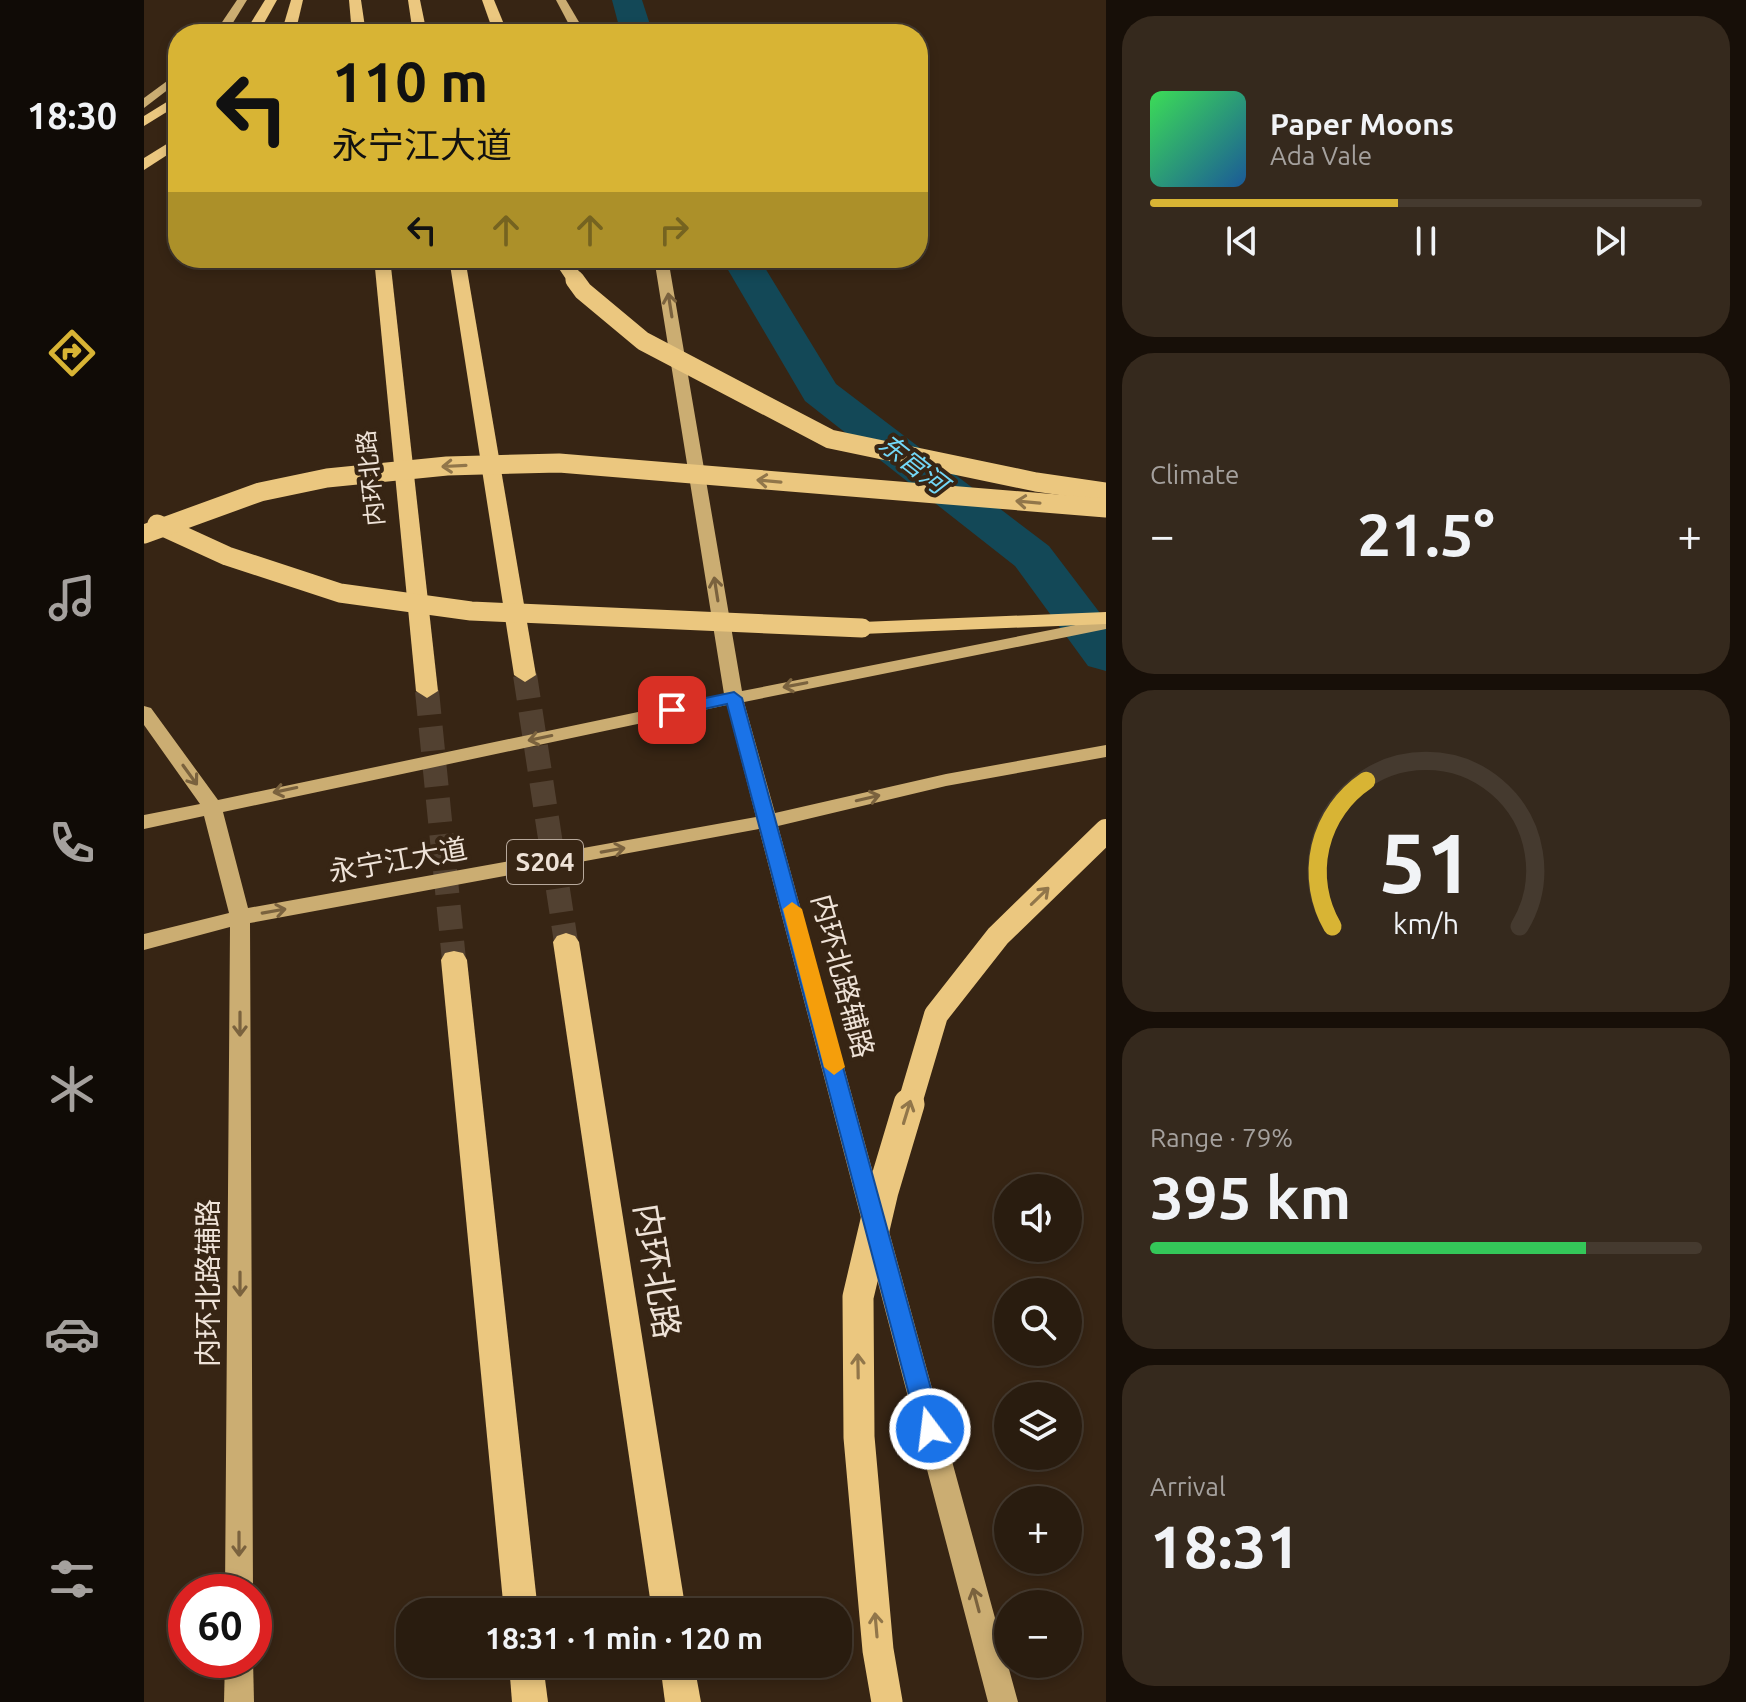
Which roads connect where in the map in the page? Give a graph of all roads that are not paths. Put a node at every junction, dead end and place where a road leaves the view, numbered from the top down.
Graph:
1 (242, 0) edge
2 (271, 0) edge
3 (297, 0) edge
4 (355, 0) edge
5 (414, 0) edge
6 (488, 0) edge
7 (561, 0) edge
8 (226, 24) edge
9 (257, 24) edge
10 (293, 24) edge
11 (358, 24) edge
12 (418, 24) edge
13 (497, 24) edge
14 (574, 24) edge
15 (168, 84) edge
16 (144, 104) edge
17 (168, 106) edge
18 (144, 122) edge
19 (168, 148) edge
20 (144, 165) edge
21 (383, 268) edge
22 (459, 268) edge
23 (568, 268) edge
24 (663, 268) edge
25 (1106, 492) edge
26 (1106, 508) edge
27 (144, 518) edge
28 (144, 534) edge
29 (1106, 621) edge
30 (525, 675) tunnel mouth
31 (427, 691) tunnel mouth
32 (734, 698) junction
33 (144, 712) edge
34 (1106, 751) edge
35 (211, 805) junction
36 (769, 821) junction
37 (144, 822) edge
38 (1106, 831) edge
39 (240, 917) junction
40 (144, 942) edge
41 (566, 942) tunnel mouth
42 (454, 960) tunnel mouth
43 (239, 1574) edge
44 (520, 1598) edge
45 (667, 1598) edge
46 (239, 1678) edge
47 (527, 1678) edge
48 (679, 1678) edge
49 (239, 1702) edge
50 (530, 1702) edge
51 (683, 1702) edge
52 (887, 1702) edge
53 (1003, 1702) edge

1 - 8 main road
2 - 9 highway
3 - 10 highway
4 - 11 highway
5 - 12 highway
6 - 13 highway
7 - 14 main road
15 - 16 main road
17 - 18 highway
19 - 20 highway
21 - 31 highway, 内环北路
22 - 30 highway
23 - 25 highway, bridge
32 -> 24 main road, 内环北路辅路
26 -> 28 highway, bridge
27 - 29 highway, bridge
29 -> 32 main road
32 -> 35 main road
32 - 36 main road, 内环北路辅路
33 -> 35 main road, 内环北路辅路
36 -> 34 main road, 永宁江大道 / S204
35 - 37 main road
35 - 39 main road, 内环北路辅路
39 -> 36 main road, 永宁江大道 / S204
53 -> 36 main road, 内环北路辅路
52 -> 38 highway, bridge
39 - 40 main road, 永宁江大道 / S204
39 -> 43 main road, 内环北路辅路
41 - 45 highway, 内环北路
42 - 44 highway
46 - 49 main road
47 - 50 highway
48 - 51 highway

